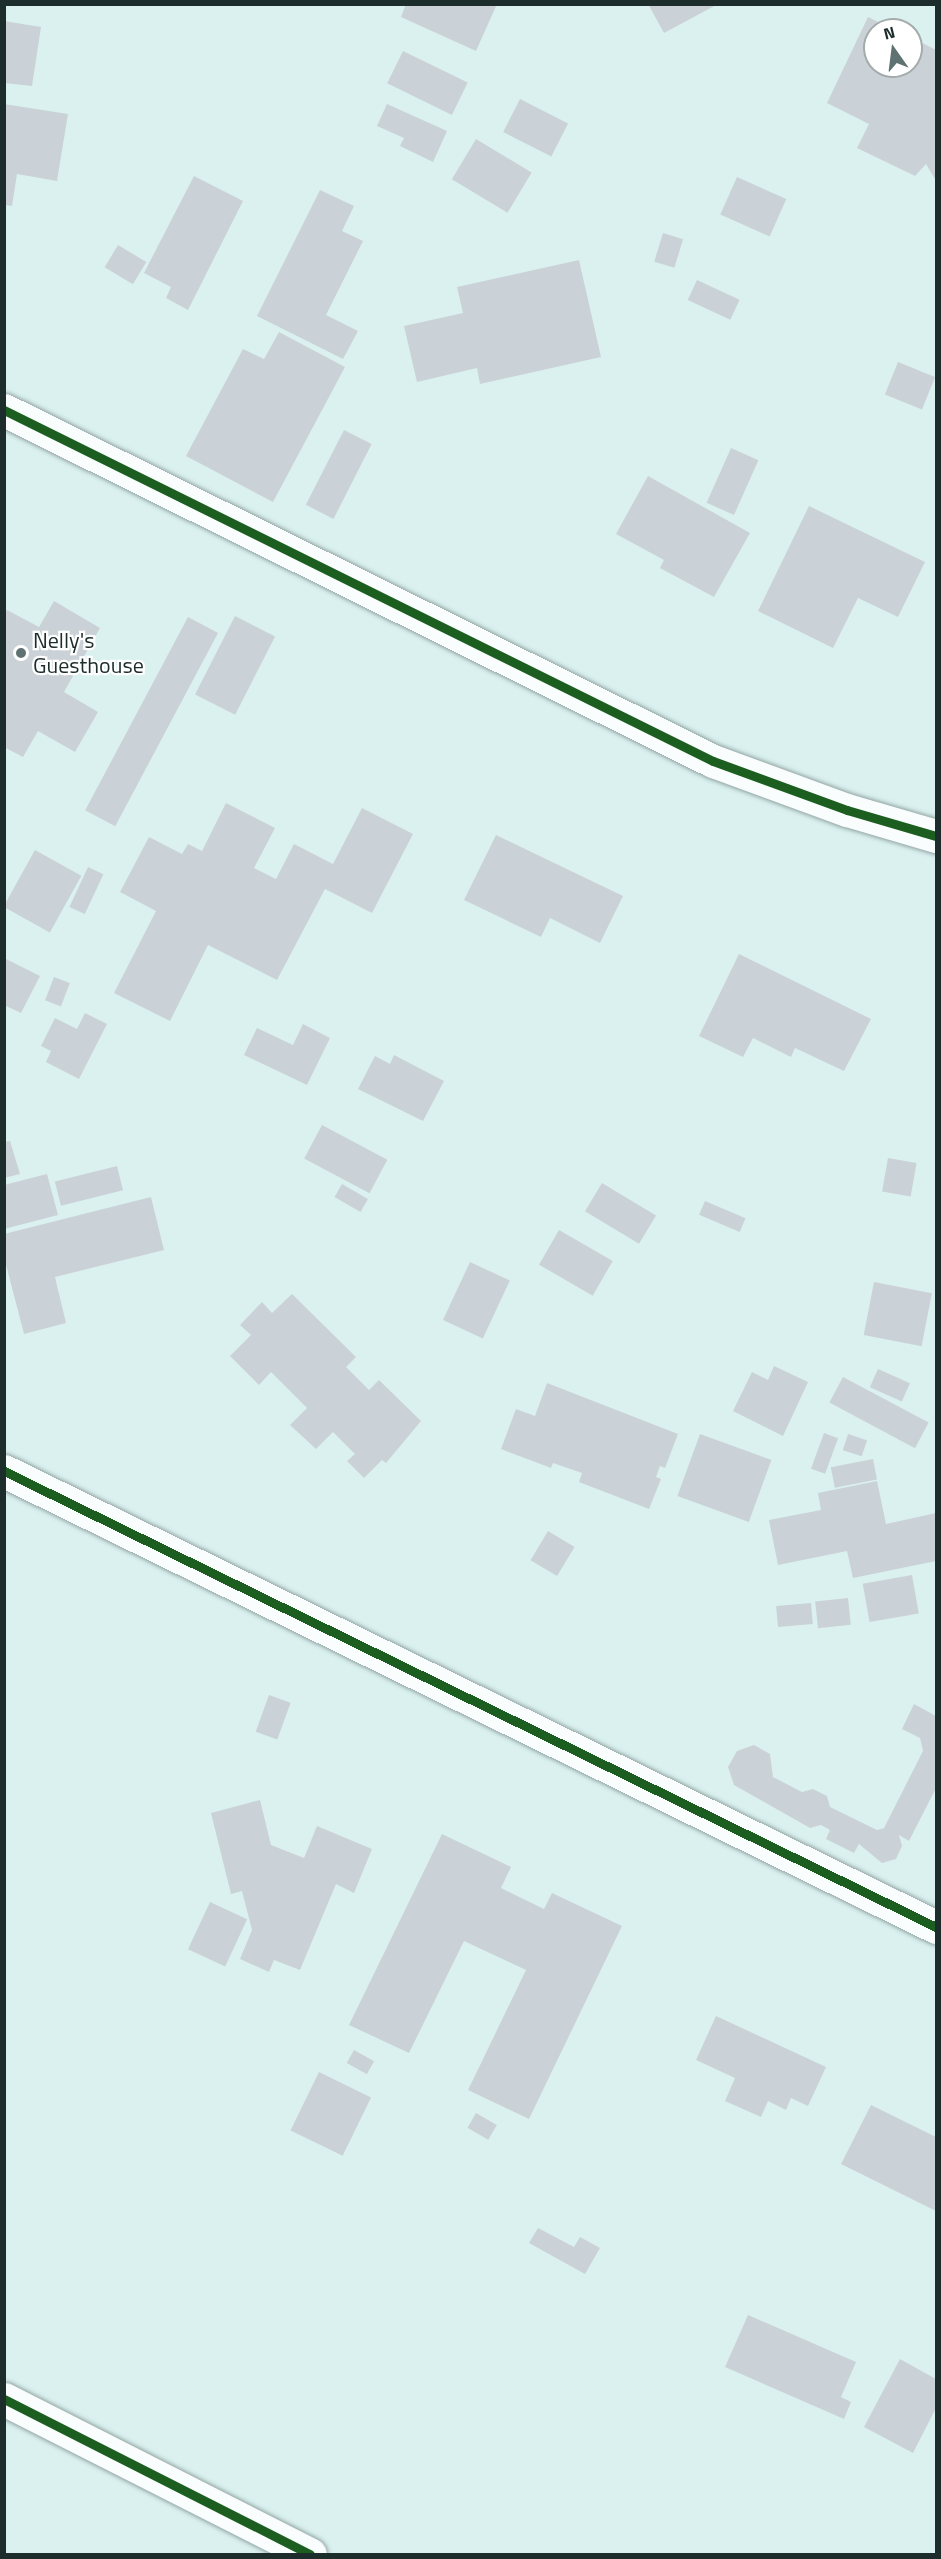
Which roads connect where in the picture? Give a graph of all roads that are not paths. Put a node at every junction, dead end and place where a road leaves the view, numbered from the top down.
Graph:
1 (4, 410) edge
2 (936, 836) edge
3 (4, 1471) edge
4 (936, 1927) edge
5 (4, 2399) edge
6 (310, 2554) edge

1 - 2 street
3 - 4 street
5 - 6 street

